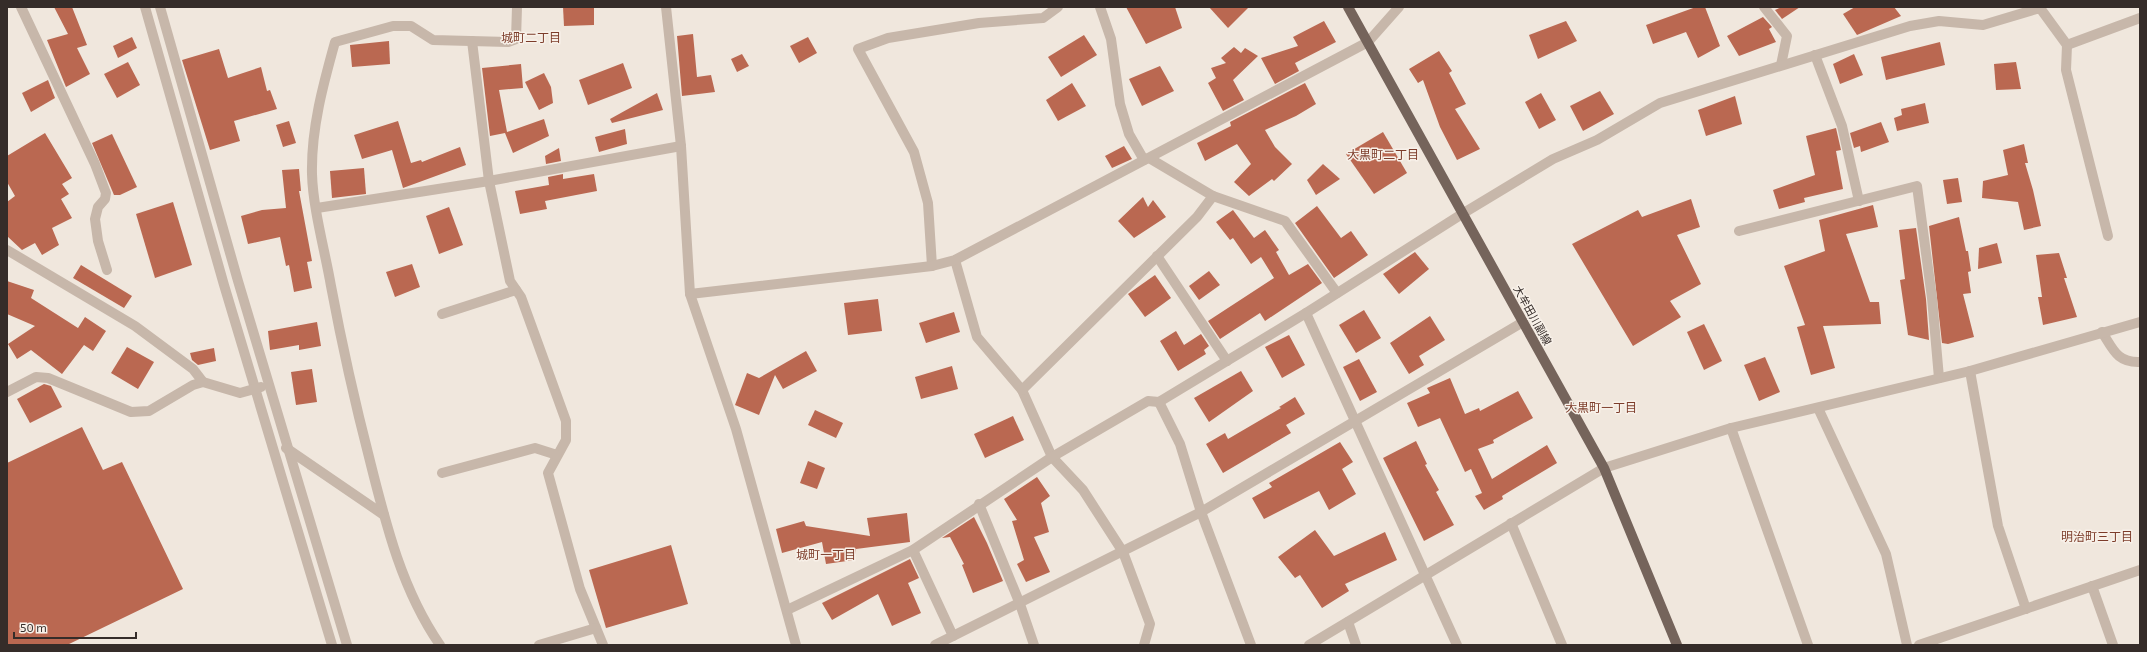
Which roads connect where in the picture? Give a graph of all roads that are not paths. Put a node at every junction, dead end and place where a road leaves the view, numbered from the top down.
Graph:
1 (21, 7) edge
2 (145, 7) edge
3 (160, 7) edge
4 (517, 7) edge
5 (666, 7) edge
6 (1058, 7) edge
7 (1100, 7) edge
8 (1348, 7) edge
9 (1400, 7) edge
10 (1764, 7) edge
11 (2040, 7) edge
12 (2140, 18) edge
13 (472, 41) junction
14 (1368, 42) junction
15 (2067, 45) junction
16 (1814, 55) junction
17 (1781, 65) junction
18 (681, 146) junction
19 (1146, 159) junction
20 (489, 181) junction
21 (1213, 196) junction
22 (1859, 201) junction
23 (317, 208) junction
24 (1462, 214) junction
25 (1739, 232) dead end
26 (2108, 236) dead end
27 (7, 250) edge
28 (1157, 256) junction
29 (955, 260) junction
30 (932, 266) junction
31 (107, 270) dead end
32 (516, 290) junction
33 (1337, 293) junction
34 (690, 294) junction
35 (1306, 313) junction
36 (442, 314) dead end
37 (1523, 322) junction
38 (2140, 322) edge
39 (2102, 332) junction
40 (1227, 361) junction
41 (2140, 362) edge
42 (1970, 370) junction
43 (1939, 378) junction
44 (203, 382) junction
45 (269, 385) junction
46 (256, 389) junction
47 (1022, 390) junction
48 (7, 392) edge
49 (1159, 402) junction
50 (1818, 408) junction
51 (1355, 420) junction
52 (1731, 428) junction
53 (287, 448) junction
54 (274, 453) junction
55 (558, 455) junction
56 (1052, 457) junction
57 (1604, 468) junction
58 (442, 473) dead end
59 (979, 504) junction
60 (1201, 512) junction
61 (384, 515) junction
62 (1511, 523) junction
63 (913, 550) junction
64 (1123, 552) junction
65 (2140, 570) edge
66 (1425, 575) junction
67 (2092, 586) junction
68 (1020, 604) junction
69 (2026, 609) junction
70 (787, 610) junction
71 (1348, 622) junction
72 (596, 628) junction
73 (953, 636) junction
74 (332, 645) edge
75 (347, 645) edge
76 (440, 645) edge
77 (539, 645) edge
78 (603, 645) edge
79 (796, 645) edge
80 (935, 645) edge
81 (1034, 645) edge
82 (1144, 645) edge
83 (1251, 645) edge
84 (1309, 645) edge
85 (1356, 645) edge
86 (1457, 645) edge
87 (1562, 645) edge
88 (1677, 645) edge
89 (1808, 645) edge
90 (1907, 645) edge
91 (1919, 645) edge
92 (2113, 645) edge

1 - 31 street
2 - 46 street
3 - 45 street
4 - 13 street
5 - 18 street
6 - 30 street
7 - 19 street
8 - 14 main road, 大牟田川副線
9 - 14 street
10 - 17 street
11 - 15 street
11 - 16 street
12 - 15 street
13 - 20 street
13 - 23 street
14 - 19 street
14 - 24 main road, 大牟田川副線
15 - 26 street
16 - 17 street
16 - 22 street
17 - 24 street
18 - 20 street
18 - 34 street
19 - 21 street
19 - 29 street
20 - 23 street
20 - 32 street
21 - 28 street
21 - 33 street
22 - 25 street
22 - 43 street
23 - 61 street
24 - 33 street
24 - 37 main road, 大牟田川副線
27 - 44 street
28 - 40 street
28 - 47 street
29 - 30 street
29 - 47 street
30 - 34 street
32 - 36 street
32 - 55 street
33 - 35 street
34 - 70 street
35 - 40 street
35 - 51 street
37 - 51 street
37 - 57 main road, 大牟田川副線
38 - 39 street
39 - 41 street
39 - 42 street
40 - 49 street
42 - 43 street
42 - 69 street
43 - 50 street
44 - 46 street
44 - 48 street
45 - 46 street
45 - 53 street
46 - 54 street
47 - 56 street
49 - 56 street
49 - 60 street
50 - 52 street
50 - 90 street
51 - 60 street
51 - 66 street
52 - 57 street
52 - 89 street
53 - 54 street
53 - 61 street
53 - 75 street
54 - 74 street
55 - 58 street
55 - 72 street
56 - 59 street
56 - 64 street
57 - 62 street
57 - 88 main road, 大牟田川副線
59 - 63 street
59 - 68 street
60 - 64 street
60 - 83 street
61 - 76 street
62 - 66 street
62 - 87 street
63 - 70 street
63 - 73 street
64 - 68 street
64 - 82 street
65 - 67 street
66 - 71 street
66 - 86 street
67 - 69 street
67 - 92 street
68 - 73 street
68 - 81 street
69 - 91 street
70 - 79 street
71 - 84 street
71 - 85 street
72 - 77 street
72 - 78 street
73 - 80 street

